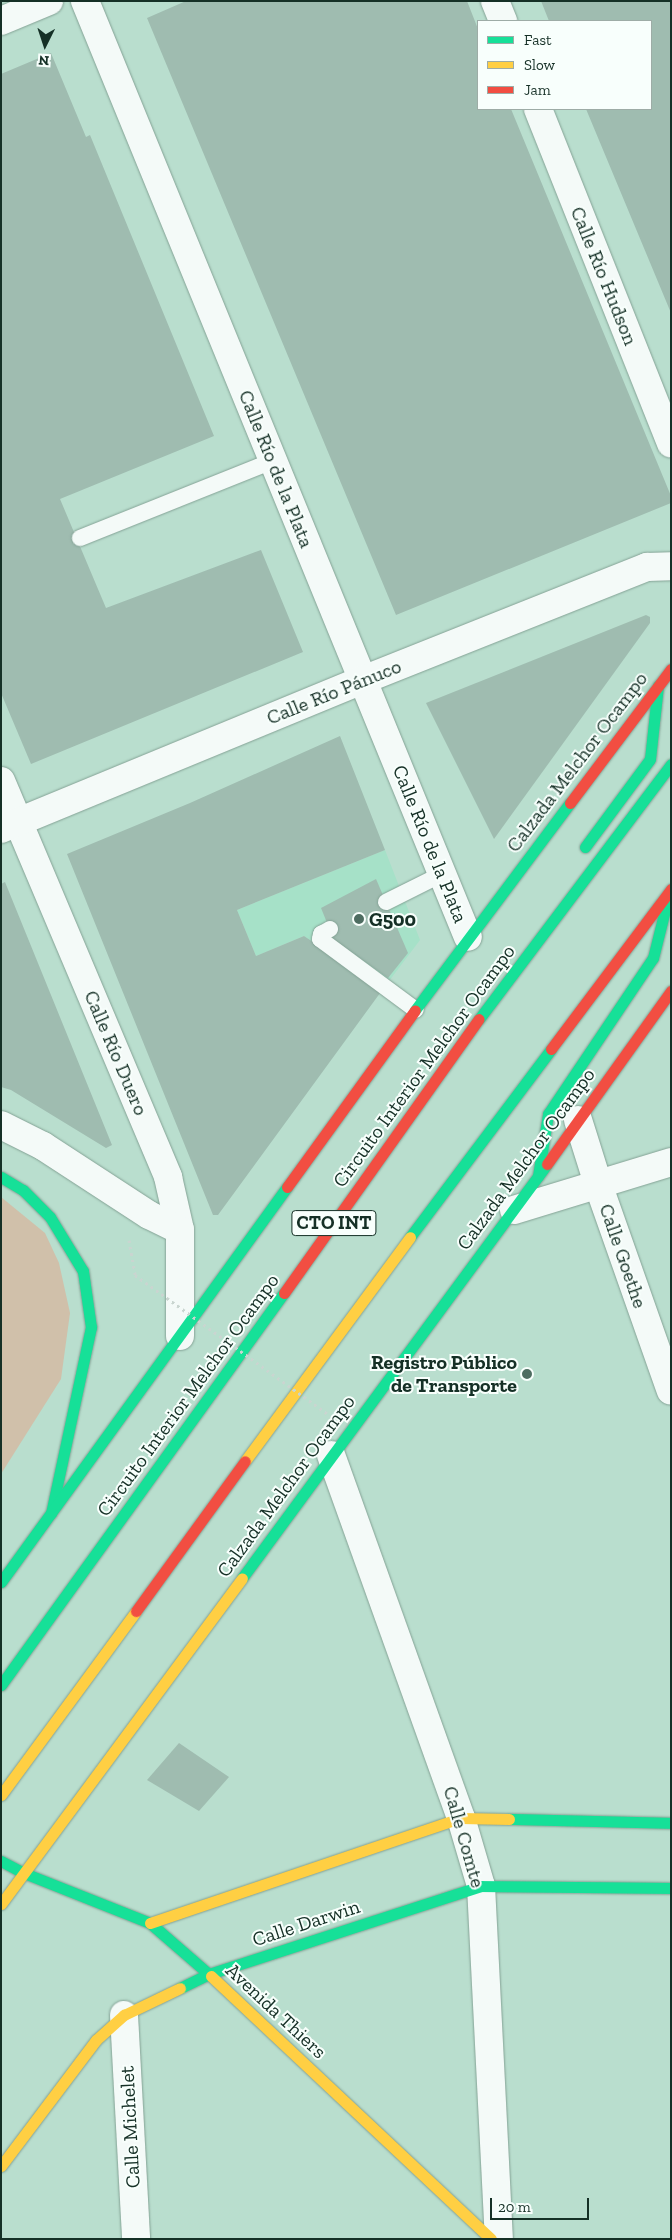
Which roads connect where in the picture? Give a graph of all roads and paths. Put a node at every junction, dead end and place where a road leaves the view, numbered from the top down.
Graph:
1 (50, 1) edge
2 (85, 1) edge
3 (495, 1) edge
4 (503, 20) edge
5 (1, 21) edge
6 (538, 110) edge
7 (671, 443) edge
8 (273, 461) junction
9 (80, 538) dead end
10 (671, 566) edge
11 (671, 670) edge
12 (363, 680) junction
13 (658, 685) junction
14 (671, 764) edge
15 (1, 781) edge
16 (10, 826) edge
17 (577, 858) dead end
18 (442, 874) junction
19 (573, 874) dead end
20 (670, 889) edge
21 (386, 902) dead end
22 (563, 907) junction
23 (330, 929) dead end
24 (468, 937) junction
25 (671, 991) edge
26 (416, 1010) junction
27 (578, 1120) junction
28 (1, 1125) edge
29 (671, 1162) edge
30 (538, 1176) junction
31 (1, 1177) edge
32 (598, 1184) junction
33 (514, 1210) junction
34 (180, 1230) junction
35 (136, 1275) dead end
36 (180, 1336) junction
37 (671, 1391) edge
38 (328, 1414) dead end
39 (331, 1455) junction
40 (51, 1513) junction
41 (1, 1582) edge
42 (1, 1685) edge
43 (1, 1795) edge
44 (461, 1818) junction
45 (671, 1823) edge
46 (1, 1861) edge
47 (24, 1873) junction
48 (481, 1886) junction
49 (671, 1888) edge
50 (1, 1904) edge
51 (150, 1923) junction
52 (209, 1974) junction
53 (124, 2015) junction
54 (1, 2166) edge
55 (136, 2239) edge
56 (491, 2239) edge
57 (499, 2239) edge

1 - 5 street
2 - 8 street, Calle Río de la Plata
3 - 4 street
6 - 7 street, Calle Río Hudson
8 - 9 lane
8 - 12 street, Calle Río de la Plata
10 - 12 street, Calle Río Pánuco
11 - 13 main road, Calzada Melchor Ocampo / CTO INT
12 - 16 street, Calle Río Pánuco
12 - 18 street, Calle Río de la Plata
13 - 17 main road
13 - 24 main road, Calzada Melchor Ocampo / CTO INT
14 - 22 main road, Circuito Interior Melchor Ocampo / CTO INT
15 - 16 street, Calle Río Duero
16 - 34 street, Calle Río Duero
18 - 21 lane
18 - 24 street, Calle Río de la Plata
19 - 22 main road
20 - 30 main road
20 - 43 main road, CTO INT
22 - 42 main road, Circuito Interior Melchor Ocampo / CTO INT
23 - 26 lane
24 - 26 main road, Calzada Melchor Ocampo / CTO INT
25 - 27 main road, Calzada Melchor Ocampo
26 - 36 main road, Calzada Melchor Ocampo / CTO INT
27 - 30 main road, Calzada Melchor Ocampo
27 - 32 street, Calle Goethe
28 - 34 street
29 - 32 street
30 - 33 main road, Calzada Melchor Ocampo
31 - 40 main road
32 - 33 street
32 - 37 street, Calle Goethe
33 - 39 main road, Calzada Melchor Ocampo
34 - 36 street, Calle Río Duero
35 - 38 path, bridge
36 - 40 main road, Calzada Melchor Ocampo / CTO INT
39 - 44 street, Calle Comte
39 - 47 main road, Calzada Melchor Ocampo
40 - 41 main road, Calzada Melchor Ocampo / CTO INT
44 - 45 main road
44 - 48 street, Calle Comte
44 - 51 main road
46 - 47 main road, Avenida Thiers
47 - 50 main road, Calzada Melchor Ocampo
47 - 51 main road, Avenida Thiers
48 - 49 main road, Calle Darwin
48 - 52 main road, Calle Darwin
48 - 57 street, Calle Comte
51 - 52 main road, Avenida Thiers
52 - 53 main road, Calle Darwin
52 - 56 main road, Avenida Thiers
53 - 54 main road, Calle Darwin
53 - 55 street, Calle Michelet

